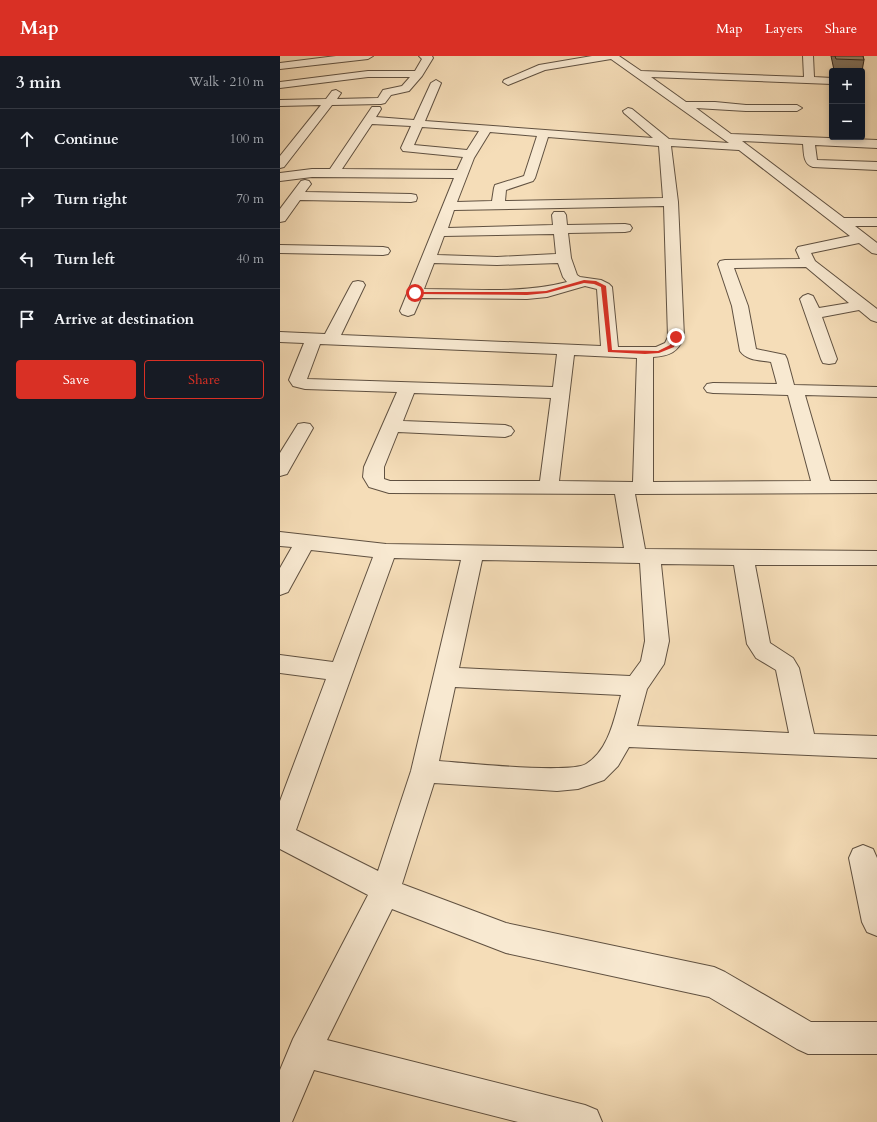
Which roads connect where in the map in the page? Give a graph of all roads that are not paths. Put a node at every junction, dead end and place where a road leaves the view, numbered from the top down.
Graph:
1 (283, 56) edge
2 (368, 56) edge
3 (424, 56) edge
4 (611, 56) edge
5 (808, 56) edge
6 (342, 58) edge
7 (284, 65) edge
8 (418, 74) junction
9 (639, 74) junction
10 (336, 78) junction
11 (809, 79) junction
12 (829, 80) edge
13 (508, 82) dead end
14 (436, 83) dead end
15 (280, 86) edge
16 (294, 92) dead end
17 (381, 101) junction
18 (330, 102) junction
19 (281, 104) edge
20 (684, 105) junction
21 (739, 108) junction
22 (797, 108) dead end
23 (628, 111) dead end
24 (758, 118) dead end
25 (369, 120) junction
26 (418, 123) junction
27 (487, 128) junction
28 (778, 129) dead end
29 (544, 132) junction
30 (728, 137) junction
31 (802, 140) junction
32 (665, 142) junction
33 (877, 144) edge
34 (743, 147) junction
35 (407, 148) junction
36 (471, 154) junction
37 (280, 164) edge
38 (877, 166) edge
39 (312, 173) junction
40 (334, 174) junction
41 (395, 174) junction
42 (462, 174) junction
43 (280, 177) edge
44 (296, 196) junction
45 (411, 198) dead end
46 (671, 202) junction
47 (558, 204) junction
48 (498, 205) junction
49 (450, 206) junction
50 (280, 218) edge
51 (841, 222) junction
52 (877, 222) edge
53 (625, 228) dead end
54 (560, 230) junction
55 (439, 232) junction
56 (861, 238) junction
57 (280, 249) edge
58 (877, 250) edge
59 (383, 251) dead end
60 (564, 258) junction
61 (428, 259) junction
62 (809, 263) junction
63 (584, 282) junction
64 (358, 285) dead end
65 (415, 293) junction
66 (808, 299) dead end
67 (861, 305) junction
68 (408, 311) dead end
69 (814, 314) junction
70 (877, 318) edge
71 (280, 337) edge
72 (323, 338) junction
73 (566, 349) junction
74 (610, 351) junction
75 (645, 353) junction
76 (829, 359) dead end
77 (408, 387) junction
78 (713, 388) dead end
79 (791, 390) junction
80 (877, 392) edge
81 (561, 393) junction
82 (391, 426) junction
83 (304, 428) dead end
84 (506, 431) dead end
85 (280, 470) edge
86 (549, 487) junction
87 (822, 487) junction
88 (877, 487) edge
89 (634, 488) junction
90 (280, 539) edge
91 (305, 542) junction
92 (386, 551) junction
93 (473, 552) junction
94 (643, 556) junction
95 (743, 558) junction
96 (877, 558) edge
97 (280, 587) edge
98 (280, 664) edge
99 (341, 672) junction
100 (446, 677) junction
101 (636, 686) junction
102 (622, 736) junction
103 (804, 745) junction
104 (877, 748) edge
105 (424, 771) junction
106 (287, 798) edge
107 (280, 837) edge
108 (863, 858) dead end
109 (386, 890) junction
110 (877, 922) edge
111 (877, 1038) edge
112 (305, 1051) junction
113 (280, 1110) edge
114 (585, 1122) edge

1 - 7 street
2 - 6 street
3 - 8 street
4 - 9 street
4 - 13 street
5 - 11 street
6 - 7 street
6 - 10 street
8 - 10 street
8 - 17 street
9 - 11 street
9 - 20 street
10 - 15 street
10 - 18 street
11 - 12 street
14 - 26 street
15 - 16 street
17 - 18 street
17 - 25 street
18 - 19 street
18 - 37 street
20 - 21 street
20 - 30 street
21 - 22 street
21 - 24 street
23 - 32 street
25 - 26 street
25 - 40 street
26 - 27 street
26 - 35 street
27 - 29 street
27 - 36 street
28 - 31 street
29 - 32 street
29 - 48 street
30 - 31 street
30 - 34 street
31 - 33 street
31 - 38 street
32 - 34 street
32 - 46 street
34 - 51 street
35 - 36 street
35 - 41 street
36 - 42 street
39 - 40 street
39 - 43 street
39 - 44 street
40 - 41 street
41 - 42 street
42 - 49 street
44 - 45 street
44 - 50 street
46 - 47 street
46 - 75 street
47 - 48 street
47 - 54 street
48 - 49 street
49 - 55 street
51 - 52 street
51 - 56 street
53 - 54 street
54 - 55 street
54 - 60 street
55 - 61 street
56 - 58 street
56 - 62 street
57 - 59 street
60 - 61 street
60 - 63 street
61 - 65 street
62 - 67 street
62 - 79 street
63 - 65 street
63 - 74 street
64 - 72 street
65 - 68 street
66 - 69 street
67 - 69 street
67 - 70 street
69 - 76 street
71 - 72 street
72 - 73 street
72 - 77 street
73 - 74 street
73 - 81 street
74 - 75 street
75 - 89 street
77 - 81 street
77 - 82 street
78 - 79 street
79 - 80 street
79 - 87 street
81 - 86 street
82 - 84 street
82 - 86 street
83 - 85 street
86 - 89 street
87 - 88 street
87 - 89 street
89 - 94 street
90 - 91 street
91 - 92 street
91 - 97 street
92 - 93 street
92 - 99 street
93 - 94 street
93 - 100 street
94 - 95 street
94 - 101 street
95 - 96 street
95 - 103 street
98 - 99 street
99 - 106 street
100 - 101 street
100 - 105 street
101 - 102 street
102 - 103 street
102 - 105 street
103 - 104 street
105 - 109 street
106 - 107 street
107 - 109 street
108 - 110 street
109 - 111 street
109 - 112 street
112 - 113 street
112 - 114 street

